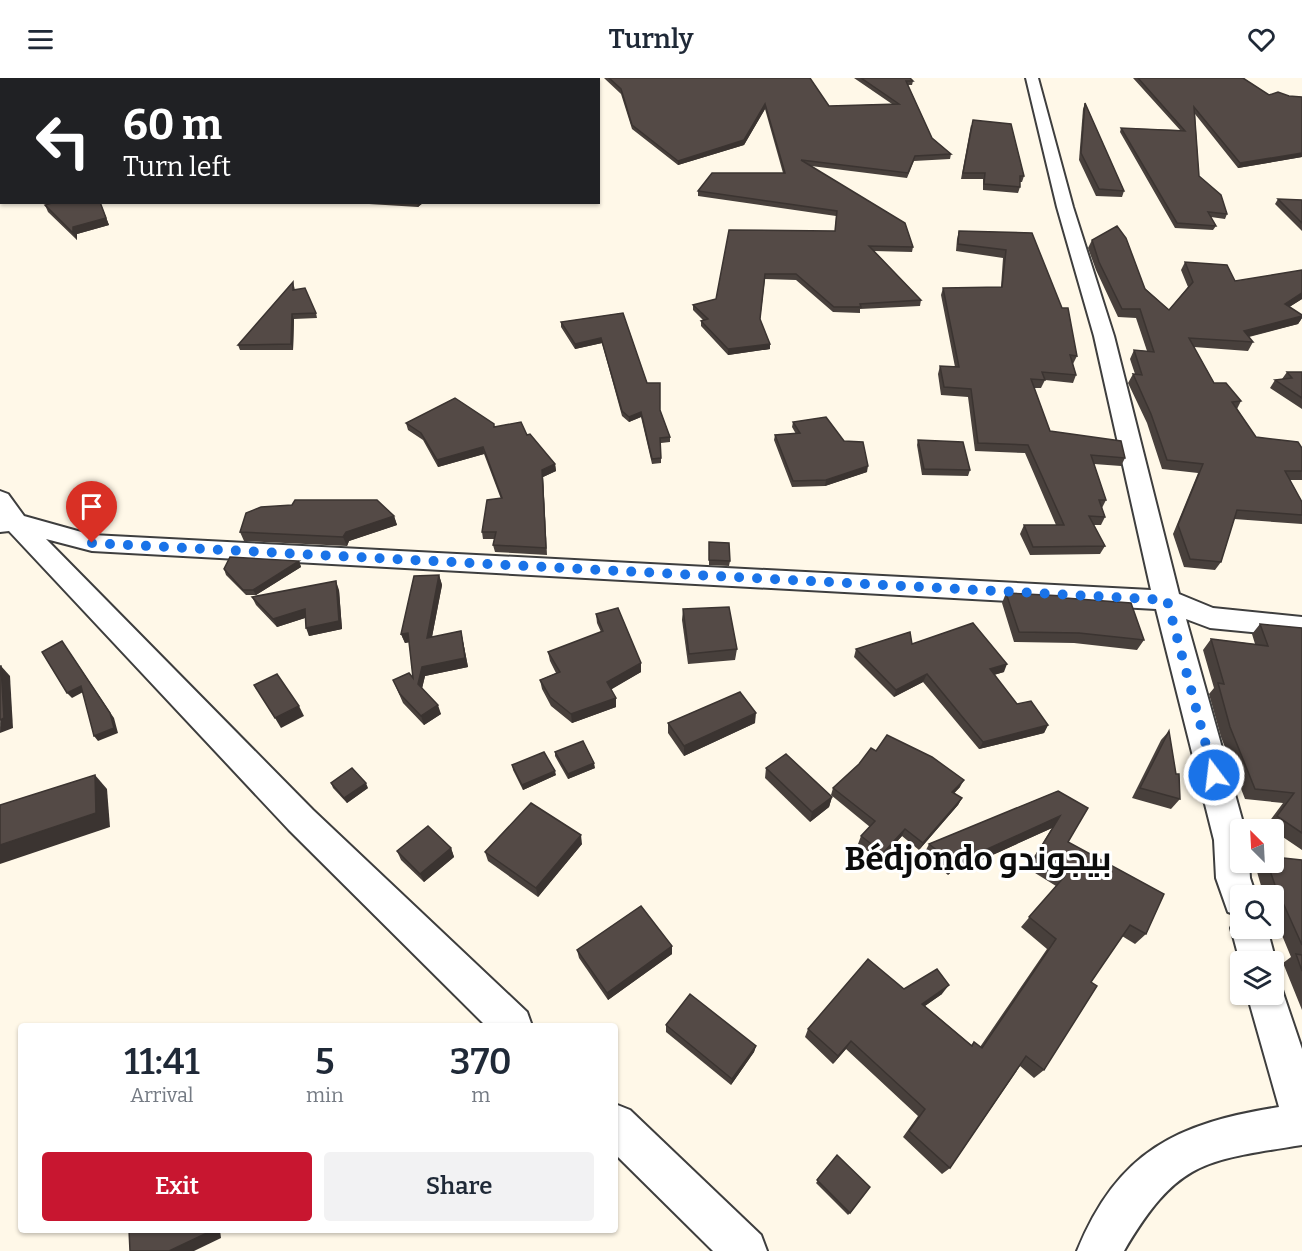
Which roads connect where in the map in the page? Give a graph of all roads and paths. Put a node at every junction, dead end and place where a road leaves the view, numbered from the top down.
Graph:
1 (1032, 78) edge
2 (5, 515) edge
3 (1167, 600) junction
4 (1302, 627) edge
5 (1235, 885) edge
6 (1269, 1005) edge
7 (510, 1023) edge
8 (1302, 1114) edge
9 (1302, 1124) edge
10 (618, 1128) edge
11 (745, 1251) edge
12 (1099, 1251) edge

1 - 3 street
2 - 3 street
2 - 7 street
3 - 4 street
3 - 5 street
6 - 8 street
9 - 12 street
10 - 11 street

